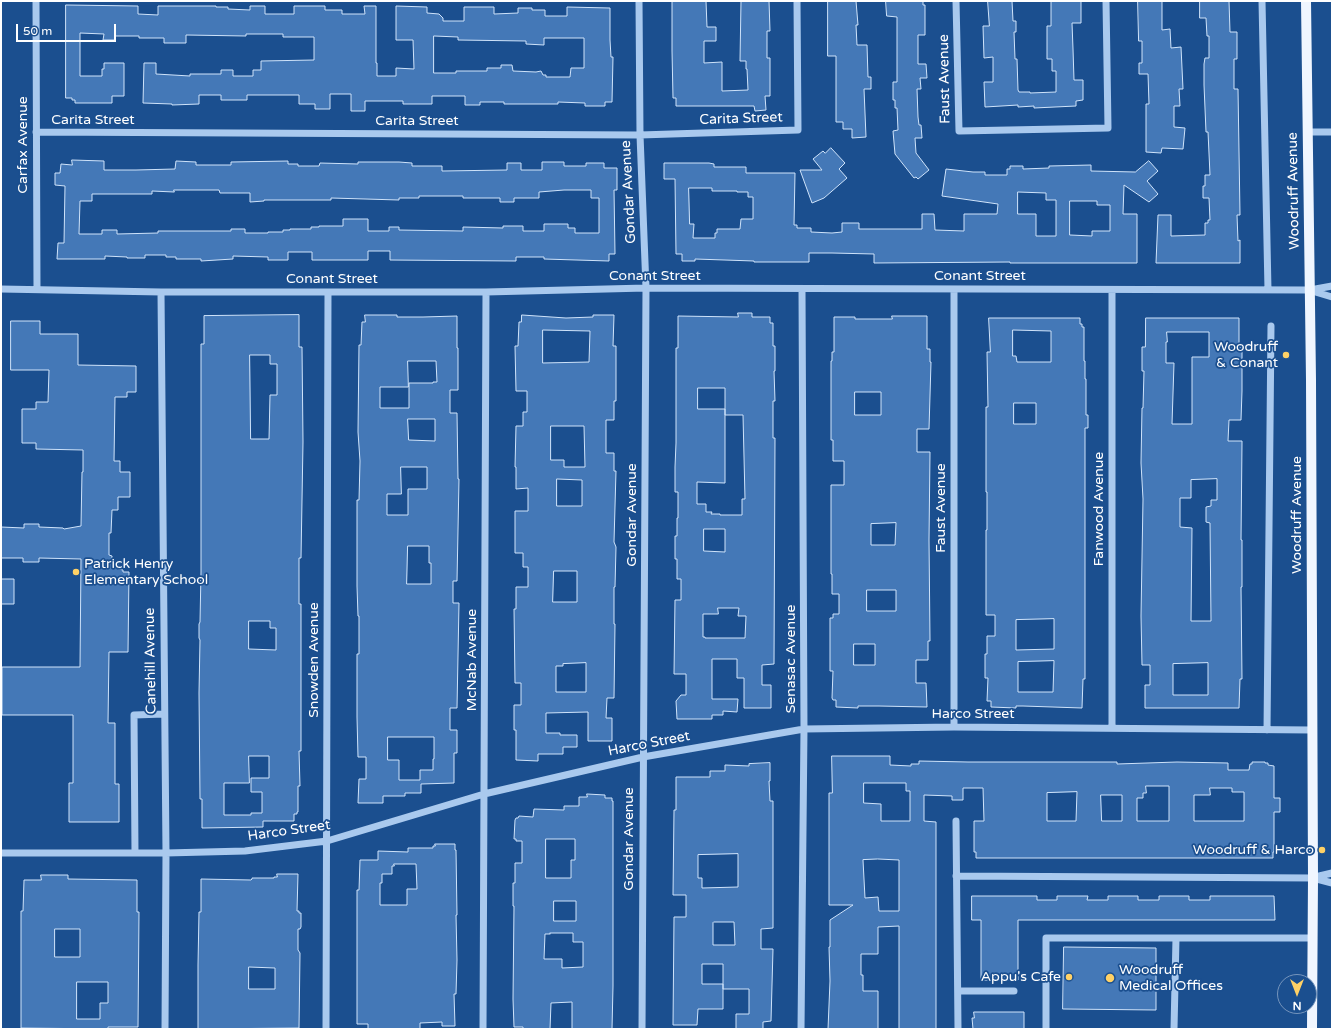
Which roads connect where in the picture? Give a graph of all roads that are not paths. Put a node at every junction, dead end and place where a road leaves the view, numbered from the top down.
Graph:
1 (36, 1) edge
2 (639, 1) edge
3 (797, 1) edge
4 (956, 1) edge
5 (1106, 1) edge
6 (1262, 1) edge
7 (1306, 1) edge
8 (36, 132) junction
9 (1308, 132) junction
10 (1332, 132) edge
11 (640, 134) junction
12 (1332, 286) edge
13 (646, 288) junction
14 (1, 289) edge
15 (36, 289) junction
16 (802, 289) junction
17 (954, 289) junction
18 (1112, 290) junction
19 (1268, 290) junction
20 (1310, 290) junction
21 (161, 292) junction
22 (328, 292) junction
23 (486, 292) junction
24 (1332, 297) edge
25 (1271, 326) dead end
26 (164, 714) junction
27 (954, 727) junction
28 (804, 728) junction
29 (1112, 728) junction
30 (1267, 730) junction
31 (1312, 730) junction
32 (643, 757) junction
33 (484, 794) junction
34 (956, 821) dead end
35 (327, 842) junction
36 (1, 853) edge
37 (136, 853) junction
38 (166, 853) junction
39 (1332, 873) edge
40 (956, 876) junction
41 (1312, 878) junction
42 (1332, 883) edge
43 (1176, 938) junction
44 (1312, 938) junction
45 (958, 990) junction
46 (1014, 991) dead end
47 (165, 1029) edge
48 (326, 1029) edge
49 (483, 1029) edge
50 (642, 1029) edge
51 (801, 1029) edge
52 (958, 1029) edge
53 (1046, 1029) edge
54 (1174, 1029) edge
55 (1312, 1029) edge

1 - 8 street, Carfax Avenue
2 - 11 street, Gondar Avenue
3 - 11 street, Carita Street
4 - 5 street, Faust Avenue
6 - 19 street, Woodruff Avenue
7 - 9 main road, Woodruff Avenue
8 - 11 street, Carita Street
8 - 15 street, Carfax Avenue
9 - 10 street
9 - 20 main road, Woodruff Avenue
11 - 13 street, Gondar Avenue
12 - 20 street, Conant Street
13 - 16 street, Conant Street
13 - 23 street, Conant Street
13 - 32 street, Gondar Avenue
14 - 15 street, Conant Street
15 - 21 street, Conant Street
16 - 17 street, Conant Street
16 - 28 street, Senasac Avenue
17 - 18 street, Conant Street
17 - 27 street, Faust Avenue
18 - 19 street, Conant Street
18 - 29 street, Fanwood Avenue
19 - 20 street, Conant Street
20 - 24 street, Conant Street
20 - 31 main road, Woodruff Avenue
21 - 22 street, Conant Street
21 - 26 street, Canehill Avenue
22 - 23 street, Conant Street
22 - 35 street, Snowden Avenue
23 - 33 street, McNab Avenue
25 - 30 street, Woodruff Avenue
26 - 37 street
26 - 38 street, Canehill Avenue
27 - 28 street, Harco Street
27 - 29 street, Harco Street
28 - 32 street, Harco Street
28 - 51 street, Senasac Avenue
29 - 30 street, Harco Street
30 - 31 street, Harco Street
31 - 41 main road, Woodruff Avenue
32 - 33 street, Harco Street
32 - 50 street, Gondar Avenue
33 - 35 street, Harco Street
33 - 49 street, McNab Avenue
34 - 40 street
35 - 38 street, Harco Street
35 - 48 street, Snowden Avenue
36 - 37 street, Harco Street
37 - 38 street, Harco Street
38 - 47 street, Canehill Avenue
39 - 41 street
40 - 41 street
40 - 45 street
41 - 42 street
41 - 44 main road, Woodruff Avenue
43 - 44 street
43 - 53 street
43 - 54 street
44 - 55 main road, Woodruff Avenue
45 - 46 street
45 - 52 street

